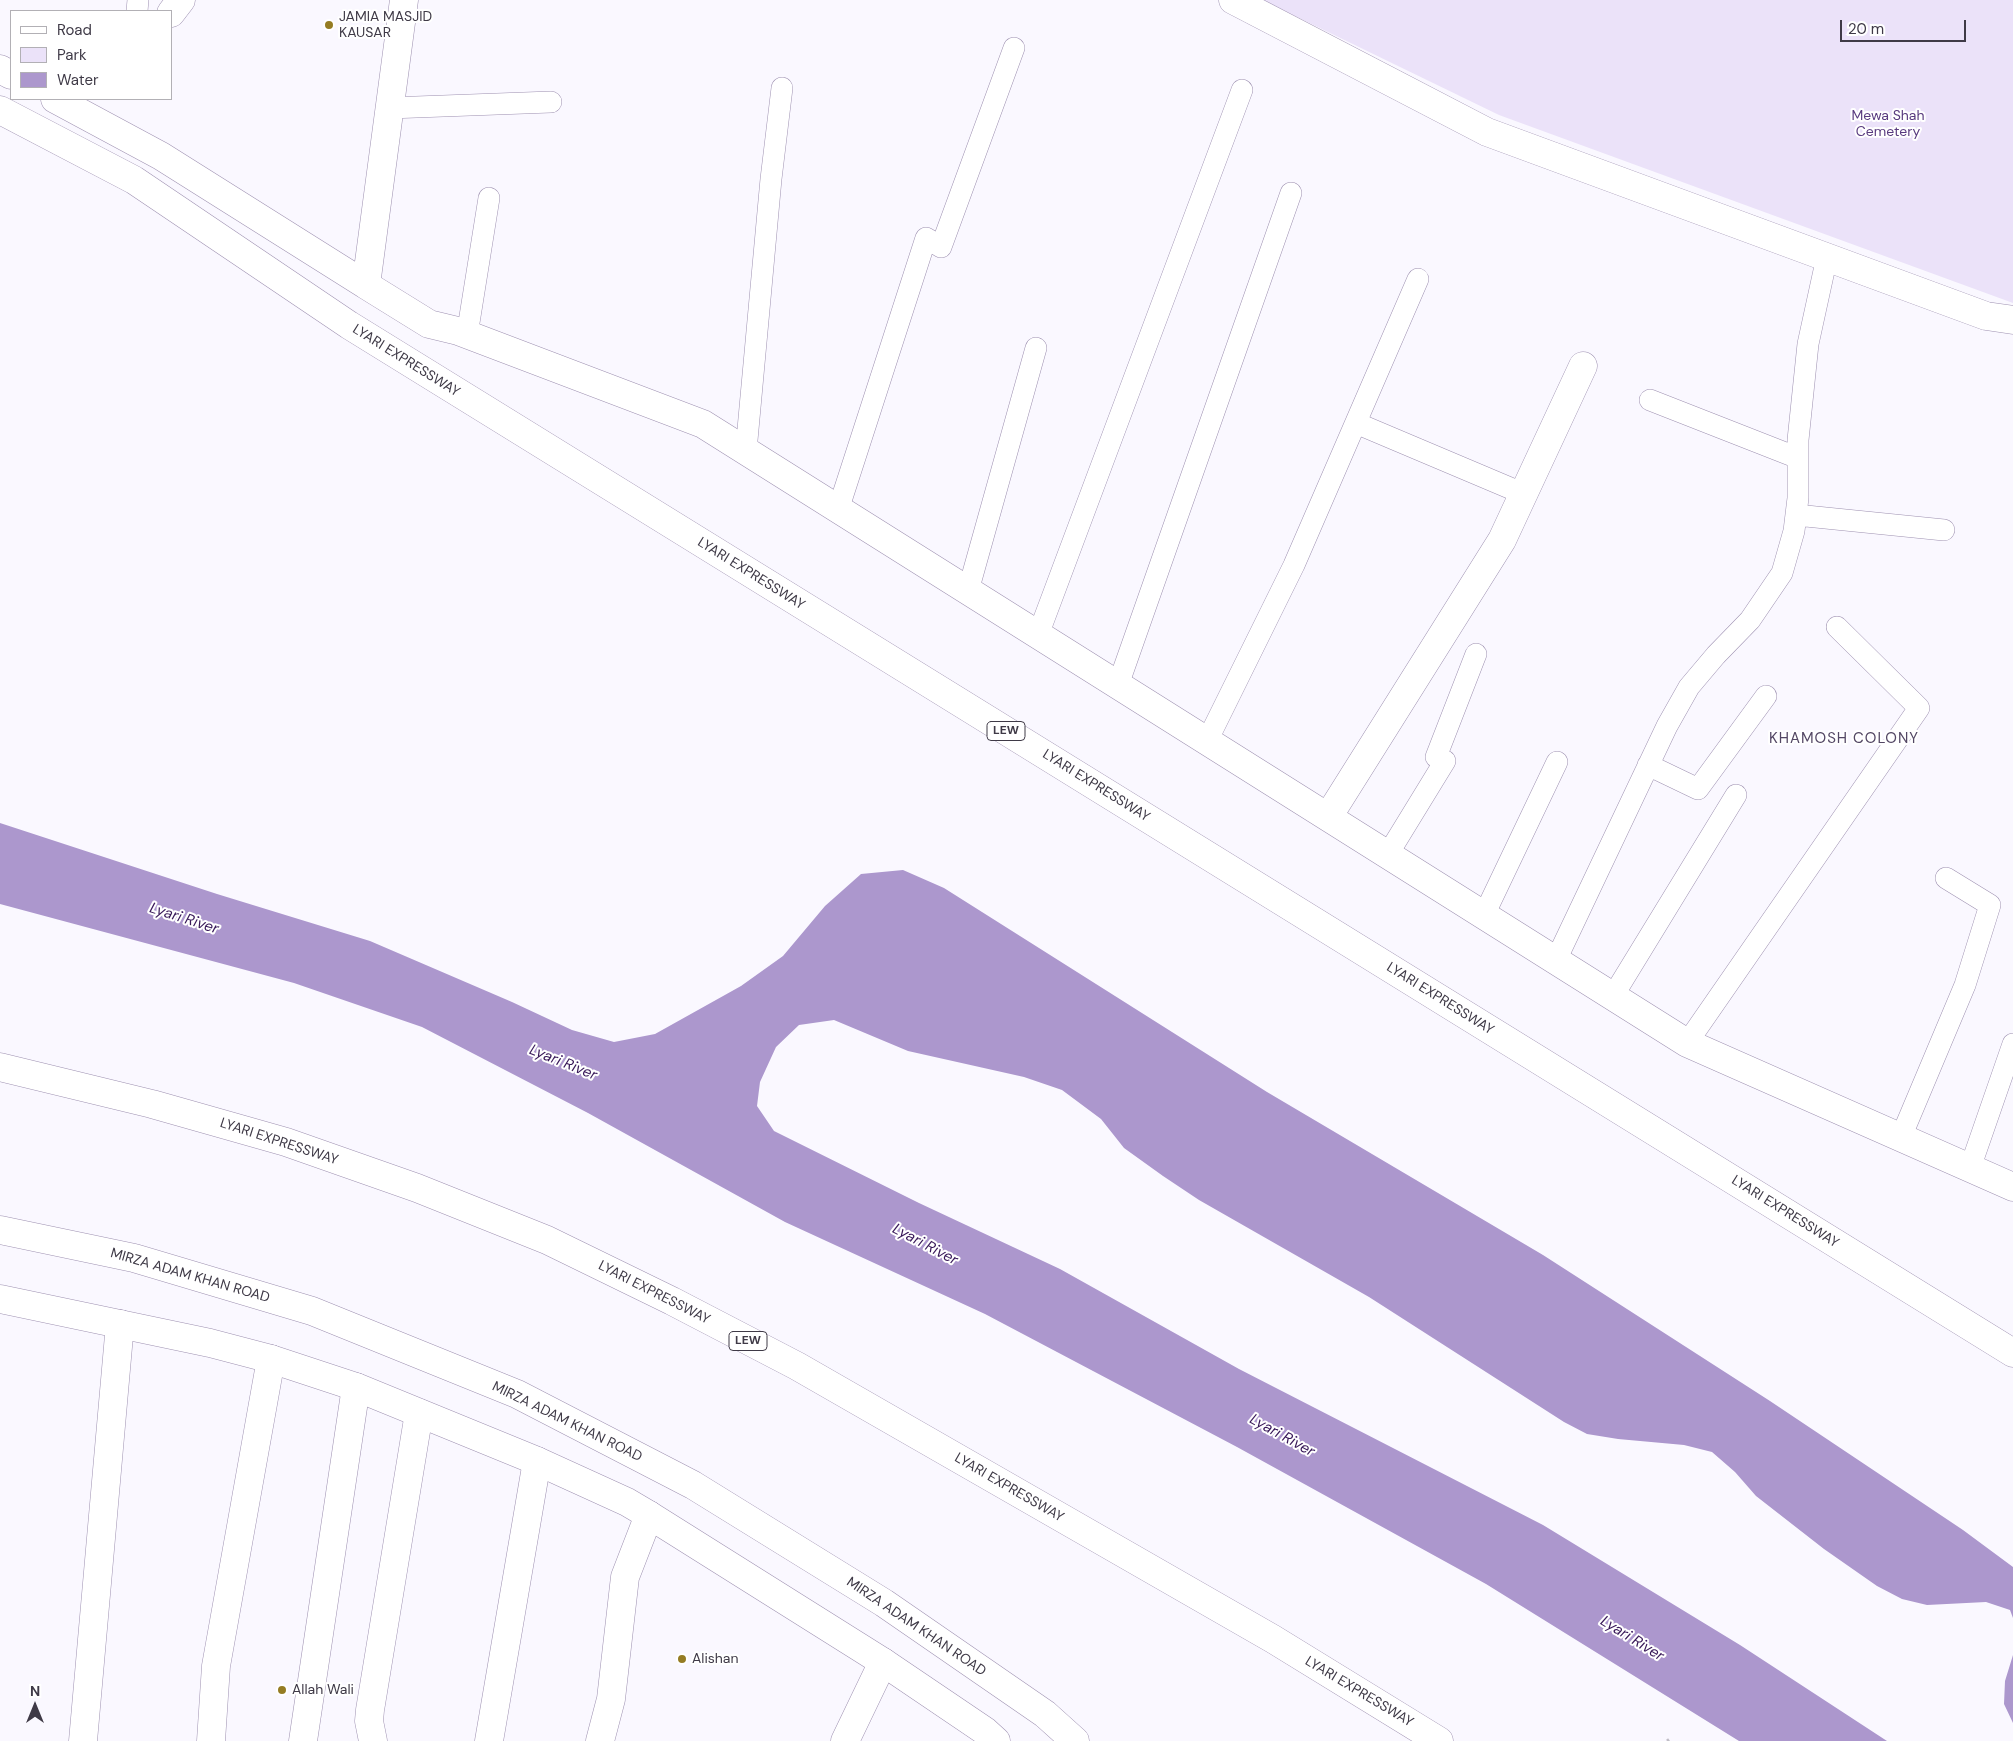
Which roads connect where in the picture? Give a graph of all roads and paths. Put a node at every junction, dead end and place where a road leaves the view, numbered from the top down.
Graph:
1 (182, 0) edge
2 (404, 0) edge
3 (1233, 0) edge
4 (172, 12) edge
5 (1014, 48) dead end
6 (782, 88) dead end
7 (1242, 90) dead end
8 (60, 100) edge
9 (551, 102) dead end
10 (96, 108) edge
11 (389, 108) junction
12 (0, 110) edge
13 (1291, 193) dead end
14 (489, 198) dead end
15 (1827, 257) junction
16 (1418, 279) dead end
17 (366, 284) junction
18 (2013, 320) edge
19 (467, 335) junction
20 (1036, 348) dead end
21 (1583, 366) dead end
22 (1650, 400) dead end
23 (1356, 423) junction
24 (746, 451) junction
25 (1798, 458) junction
26 (1524, 494) junction
27 (838, 510) junction
28 (1796, 515) junction
29 (1944, 530) dead end
30 (968, 591) junction
31 (1837, 627) dead end
32 (1038, 635) junction
33 (1476, 654) dead end
34 (1118, 685) junction
35 (1766, 696) dead end
36 (1207, 741) junction
37 (1557, 762) dead end
38 (1648, 765) junction
39 (1736, 795) dead end
40 (1328, 817) junction
41 (1388, 854) junction
42 (1946, 878) dead end
43 (1484, 915) junction
44 (1556, 960) junction
45 (1613, 996) junction
46 (1687, 1043) junction
47 (2013, 1044) edge
48 (0, 1067) edge
49 (1901, 1137) junction
50 (1970, 1168) junction
51 (2013, 1187) edge
52 (0, 1230) edge
53 (0, 1299) edge
54 (120, 1324) junction
55 (2013, 1353) edge
56 (271, 1359) junction
57 (356, 1387) junction
58 (419, 1413) junction
59 (537, 1462) junction
60 (649, 1515) junction
61 (883, 1662) junction
62 (987, 1738) edge
63 (83, 1741) edge
64 (210, 1741) edge
65 (304, 1741) edge
66 (373, 1741) edge
67 (489, 1741) edge
68 (600, 1741) edge
69 (845, 1741) edge
70 (1075, 1741) edge
71 (1440, 1741) edge

1 - 4 main road
2 - 11 main road
3 - 15 main road
5 - 27 lane
6 - 24 lane
7 - 32 lane
8 - 10 main road
9 - 11 lane
10 - 17 main road
11 - 17 main road
12 - 55 main road, LYARI EXPRESSWAY / LEW
13 - 34 lane
14 - 19 lane
15 - 18 main road
15 - 25 lane
16 - 23 lane
17 - 19 main road
19 - 24 main road
20 - 30 lane
21 - 26 main road
22 - 25 lane
23 - 26 lane
23 - 36 lane
24 - 27 main road
25 - 28 lane
26 - 40 main road
27 - 30 main road
28 - 29 lane
28 - 38 lane
30 - 32 main road
31 - 46 lane
32 - 34 main road
33 - 41 lane
34 - 36 main road
35 - 38 lane
36 - 40 main road
37 - 43 lane
38 - 44 lane
39 - 45 lane
40 - 41 main road
41 - 43 main road
42 - 49 lane
43 - 44 main road
44 - 45 main road
45 - 46 main road
46 - 49 main road
47 - 50 lane
48 - 71 main road, LYARI EXPRESSWAY / LEW
49 - 50 main road
50 - 51 main road
52 - 70 main road, MIRZA ADAM KHAN ROAD
53 - 54 main road
54 - 56 main road
54 - 63 main road
56 - 57 main road
56 - 64 main road
57 - 58 main road
57 - 65 main road
58 - 59 main road
58 - 66 main road
59 - 60 main road
59 - 67 main road
60 - 61 main road
60 - 68 main road
61 - 62 main road
61 - 69 main road

